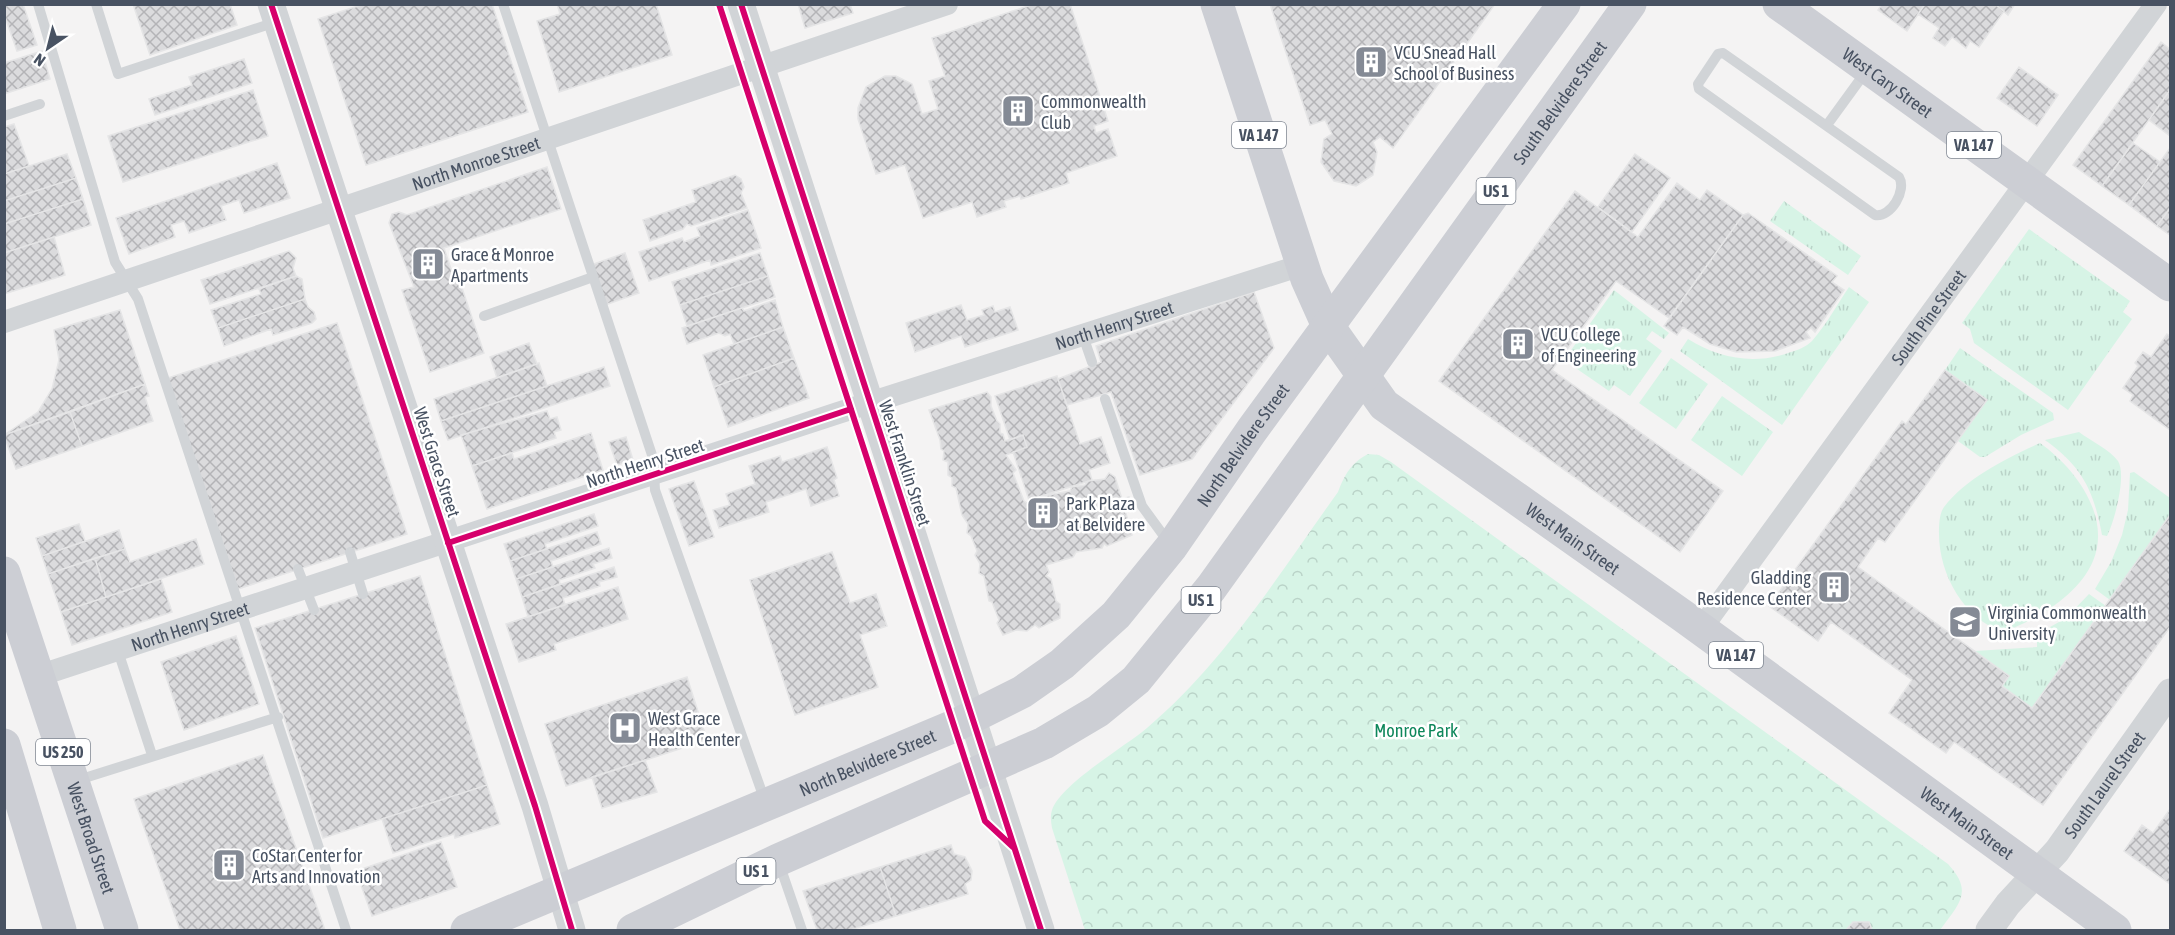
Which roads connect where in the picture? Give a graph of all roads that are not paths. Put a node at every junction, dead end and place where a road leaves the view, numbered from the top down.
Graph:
1 (38, 4) edge
2 (96, 4) edge
3 (503, 4) edge
4 (741, 4) edge
5 (947, 4) edge
6 (1217, 4) edge
7 (1564, 4) edge
8 (1630, 4) edge
9 (1779, 4) edge
10 (2156, 4) edge
11 (274, 13) edge
12 (760, 67) junction
13 (1868, 69) junction
14 (40, 104) dead end
15 (4, 116) edge
16 (1827, 125) junction
17 (548, 139) junction
18 (2025, 182) junction
19 (338, 209) junction
20 (1302, 266) junction
21 (593, 277) junction
22 (127, 280) junction
23 (2170, 285) edge
24 (483, 316) dead end
25 (4, 322) edge
26 (1328, 327) junction
27 (1083, 336) junction
28 (1092, 362) dead end
29 (1362, 377) junction
30 (1105, 399) dead end
31 (870, 404) junction
32 (654, 476) junction
33 (448, 543) junction
34 (1172, 546) junction
35 (4, 573) edge
36 (242, 610) junction
37 (1701, 629) junction
38 (118, 651) junction
39 (38, 676) junction
40 (2170, 692) edge
41 (278, 717) junction
42 (972, 717) junction
43 (4, 745) edge
44 (152, 755) junction
45 (989, 768) junction
46 (73, 782) junction
47 (766, 804) junction
48 (778, 860) junction
49 (2036, 874) junction
50 (561, 892) junction
51 (60, 930) edge
52 (122, 930) edge
53 (346, 930) edge
54 (467, 930) edge
55 (572, 930) edge
56 (633, 930) edge
57 (802, 930) edge
58 (1041, 930) edge
59 (1989, 930) edge
60 (2115, 930) edge

1 - 22 lane
2 - 11 lane
3 - 17 lane
4 - 12 street, West Franklin Street
5 - 12 street, North Monroe Street
6 - 20 main road, West Main Street / VA 147
7 - 26 main road
8 - 29 main road, South Belvidere Street / US 1
9 - 13 main road, West Cary Street / VA 147
10 - 18 street, South Pine Street
11 - 19 street, West Grace Street
12 - 17 street, North Monroe Street
12 - 31 street, West Franklin Street
13 - 16 lane
13 - 18 main road, West Cary Street / VA 147
14 - 15 lane
16 - 16 lane
17 - 19 street, North Monroe Street
17 - 21 lane
18 - 23 main road, West Cary Street / VA 147
18 - 37 street, South Pine Street
19 - 22 street, North Monroe Street
19 - 33 street, West Grace Street
20 - 26 main road, West Main Street / VA 147
20 - 27 street, North Henry Street
21 - 24 lane
21 - 32 lane
22 - 25 street, North Monroe Street
22 - 36 lane
26 - 29 main road, West Main Street / VA 147
26 - 34 main road, North Belvidere Street
27 - 28 lane
27 - 31 street, North Henry Street
29 - 37 main road, West Main Street / VA 147
29 - 45 main road, US 1
30 - 34 lane
31 - 32 street, North Henry Street
31 - 42 street, West Franklin Street
32 - 33 street, North Henry Street
32 - 47 lane
33 - 36 street, North Henry Street
33 - 50 street, West Grace Street
34 - 42 main road, North Belvidere Street
35 - 39 main road, West Broad Street / US 250
36 - 38 street, North Henry Street
36 - 41 lane
37 - 49 main road, West Main Street / VA 147
38 - 39 street, North Henry Street
38 - 44 lane
39 - 46 main road, West Broad Street / US 250
40 - 49 street, South Laurel Street
41 - 44 lane
41 - 53 lane
42 - 45 street, West Franklin Street
42 - 47 main road, North Belvidere Street
43 - 51 main road, US 250
44 - 46 lane
45 - 48 main road, US 1
45 - 58 street, West Franklin Street
46 - 52 main road, West Broad Street / US 250
47 - 50 main road, North Belvidere Street
48 - 56 main road, US 1
48 - 57 lane
49 - 59 street, South Laurel Street
49 - 60 main road, West Main Street / VA 147
50 - 54 main road, North Belvidere Street
50 - 55 street, West Grace Street

